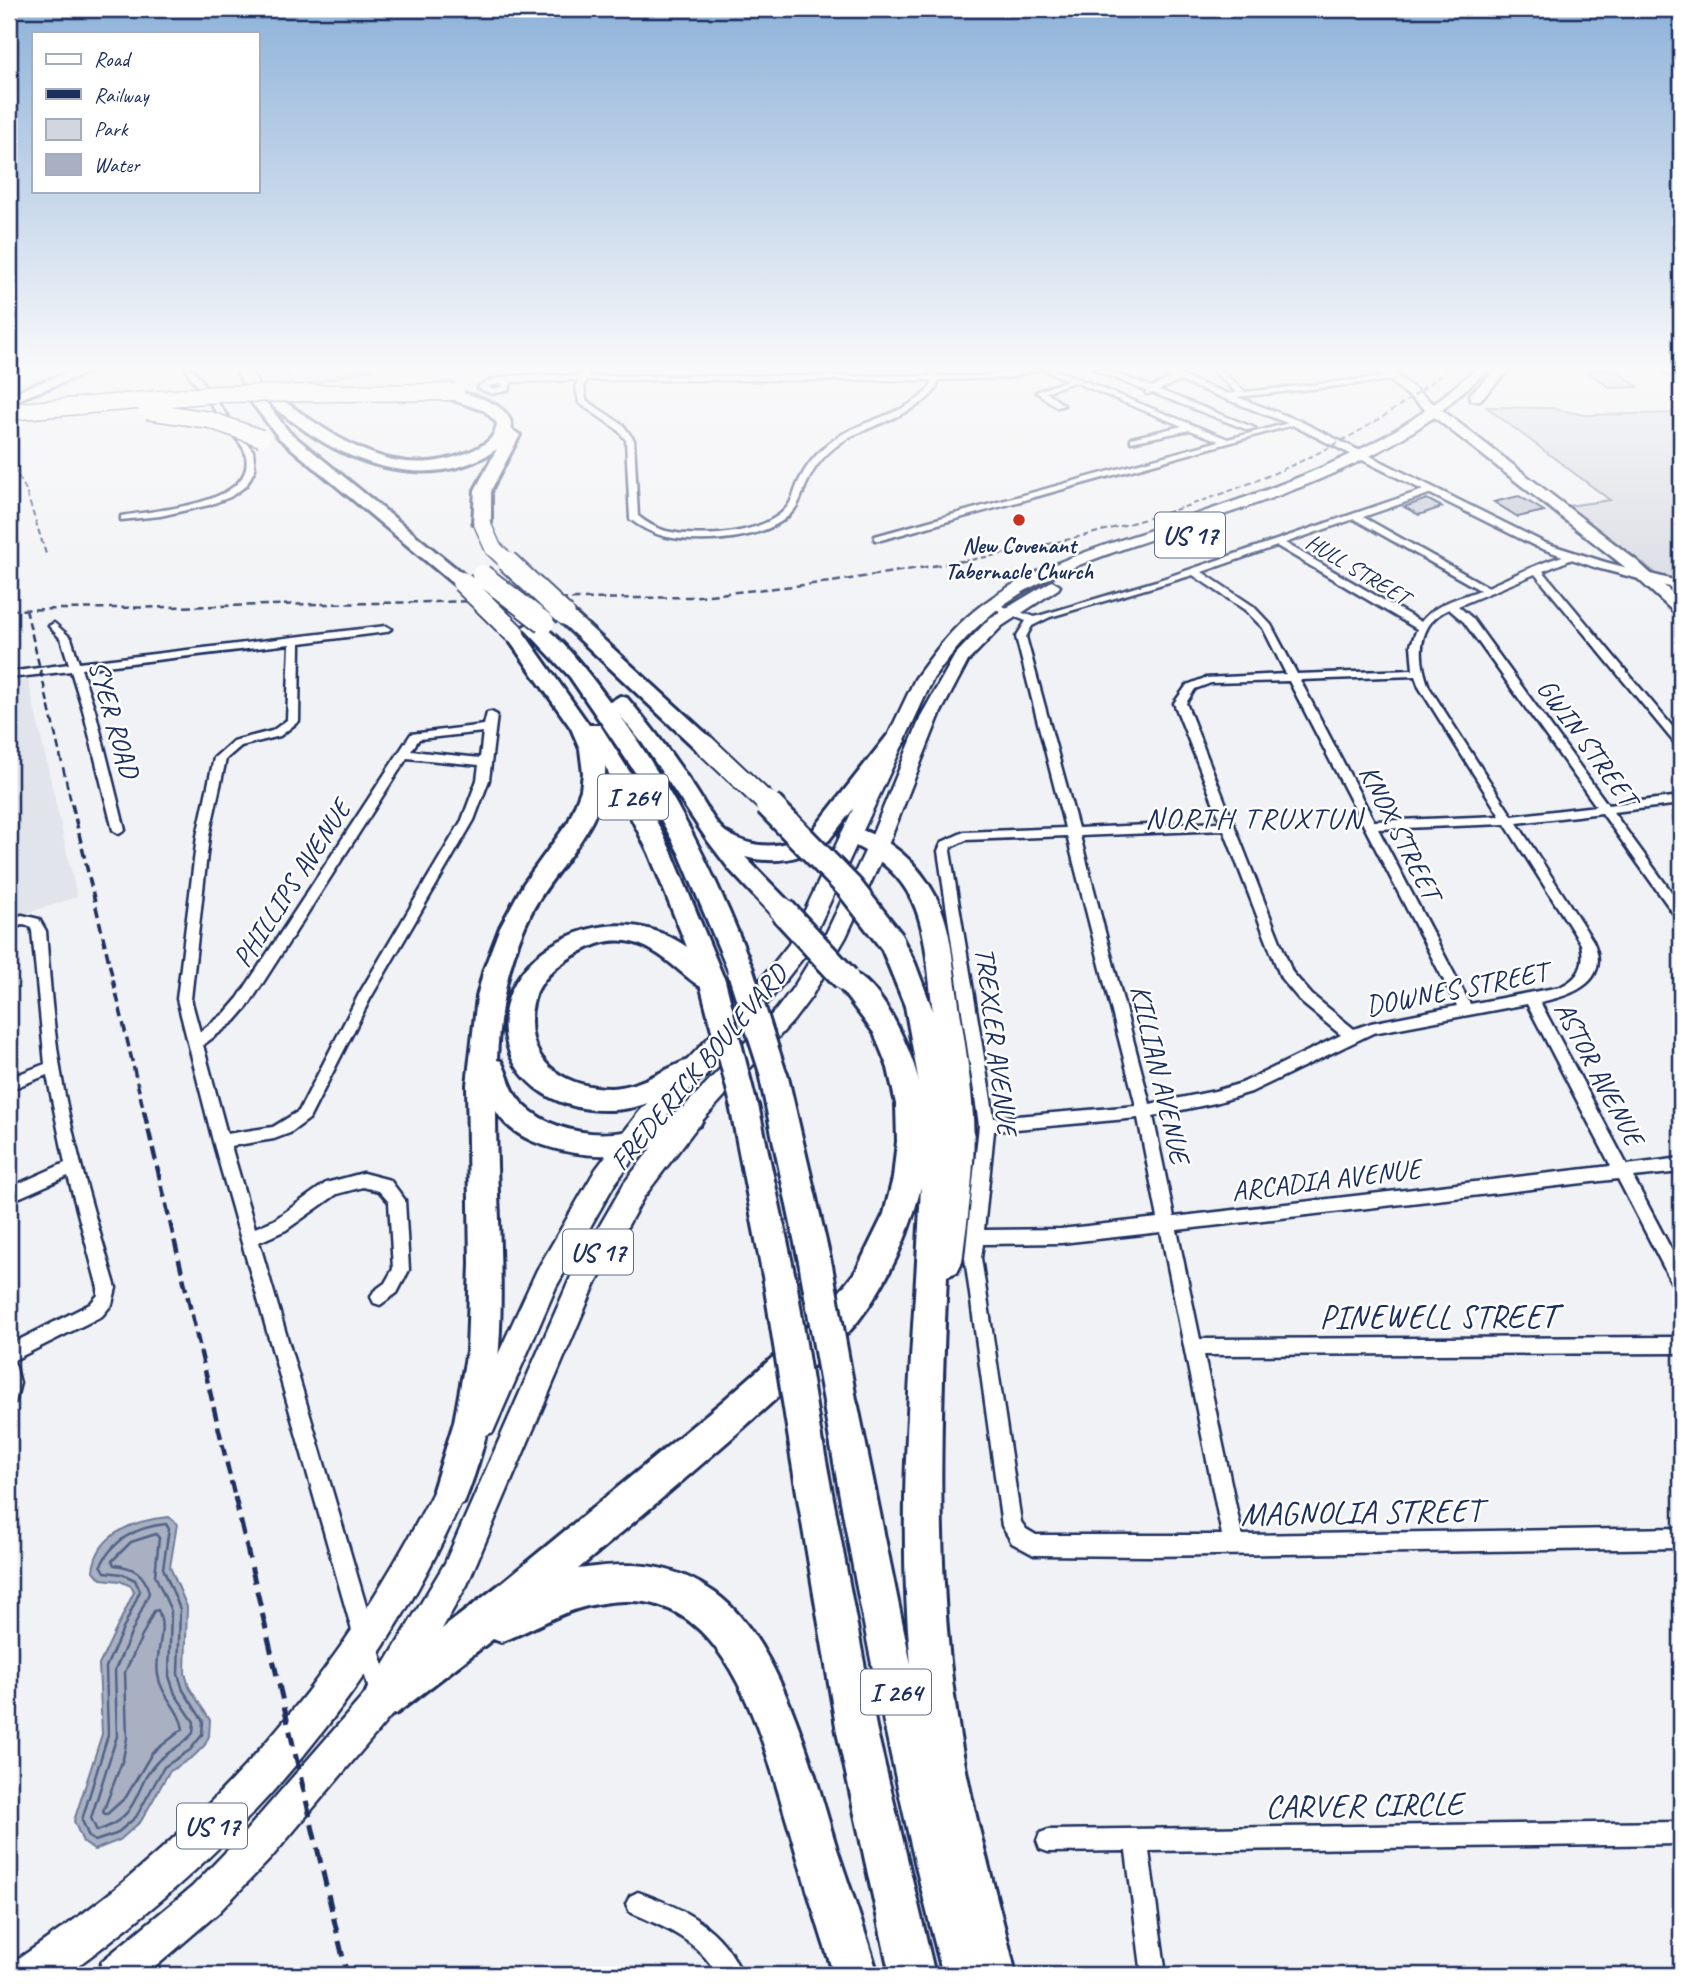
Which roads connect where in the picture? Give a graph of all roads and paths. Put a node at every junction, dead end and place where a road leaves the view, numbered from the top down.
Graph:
1 (252, 462) edge
2 (297, 462) edge
3 (320, 462) edge
4 (338, 462) edge
5 (378, 462) edge
6 (450, 462) edge
7 (498, 462) edge
8 (631, 462) edge
9 (817, 462) edge
10 (1157, 462) edge
11 (1356, 462) edge
12 (1359, 462) edge
13 (1373, 462) edge
14 (1499, 462) edge
15 (1429, 491) junction
16 (1355, 516) junction
17 (124, 518) dead end
18 (482, 523) joint
19 (878, 538) dead end
20 (438, 540) dead end
21 (1277, 542) junction
22 (1572, 556) junction
23 (1536, 569) junction
24 (1194, 571) junction
25 (472, 575) junction
26 (1649, 578) junction
27 (1681, 586) edge
28 (1485, 589) junction
29 (990, 604) junction
30 (1449, 604) junction
31 (1681, 610) edge
32 (1009, 612) junction
33 (1031, 622) junction
34 (54, 626) dead end
35 (1421, 627) junction
36 (531, 628) junction
37 (386, 629) dead end
38 (295, 640) junction
39 (76, 669) junction
40 (1418, 673) junction
41 (9, 675) edge
42 (1293, 677) junction
43 (895, 741) junction
44 (1681, 744) edge
45 (403, 754) junction
46 (486, 762) junction
47 (1681, 800) edge
48 (1606, 810) junction
49 (1510, 820) junction
50 (1370, 825) junction
51 (1228, 826) junction
52 (119, 830) dead end
53 (1072, 832) junction
54 (716, 836) junction
55 (864, 840) junction
56 (1681, 914) edge
57 (9, 924) edge
58 (713, 984) junction
59 (1531, 998) junction
60 (1466, 1010) junction
61 (485, 1032) junction
62 (1351, 1035) junction
63 (194, 1044) junction
64 (52, 1067) junction
65 (696, 1068) junction
66 (9, 1084) edge
67 (1144, 1109) junction
68 (690, 1117) junction
69 (987, 1125) junction
70 (221, 1141) junction
71 (630, 1143) junction
72 (74, 1166) junction
73 (1681, 1166) edge
74 (1624, 1172) junction
75 (9, 1195) edge
76 (1169, 1224) junction
77 (976, 1237) junction
78 (249, 1238) junction
79 (1681, 1284) edge
80 (380, 1297) dead end
81 (1681, 1345) edge
82 (1195, 1347) junction
83 (9, 1354) edge
84 (926, 1359) junction
85 (9, 1370) edge
86 (9, 1395) edge
87 (451, 1490) junction
88 (1681, 1538) edge
89 (1234, 1544) junction
90 (1041, 1545) joint
91 (365, 1645) junction
92 (456, 1647) junction
93 (383, 1699) junction
94 (1681, 1833) edge
95 (1136, 1840) junction
96 (1048, 1841) dead end
97 (638, 1904) dead end
98 (29, 1975) edge
99 (116, 1975) edge
100 (730, 1975) edge
101 (856, 1975) edge
102 (913, 1975) edge
103 (966, 1975) edge
104 (995, 1975) edge
105 (1154, 1975) edge

1 - 17 street
2 - 25 highway, bridge
3 - 25 highway, I 264
4 - 20 highway
5 - 6 highway
7 - 18 highway
8 - 9 street
10 - 19 street
11 - 29 main road, FREDERICK BOULEVARD / US 17
12 - 32 main road, FREDERICK BOULEVARD / US 17
13 - 15 street
14 - 26 main road
15 - 16 street
15 - 22 street
16 - 21 street
16 - 28 street
18 - 84 highway, bridge
21 - 24 street
21 - 35 street, HULL STREET
22 - 23 street
22 - 26 street
23 - 28 street
23 - 44 street
24 - 33 street
24 - 42 street, KNOX STREET
25 - 36 highway, I 264, bridge
25 - 36 highway, bridge
26 - 27 street
26 - 31 main road
28 - 30 street
29 - 32 street
29 - 43 main road, FREDERICK BOULEVARD / US 17
30 - 35 street
30 - 48 street, GWIN STREET
32 - 33 street
32 - 55 main road, FREDERICK BOULEVARD / US 17
33 - 53 street, KILLIAN AVENUE
34 - 39 street, SYER ROAD
35 - 40 street
36 - 54 highway
36 - 58 highway, I 264
36 - 61 highway
36 - 103 highway, I 264, bridge
37 - 38 street
38 - 39 street
38 - 63 street
39 - 41 street
39 - 52 street, SYER ROAD
40 - 42 street
40 - 49 street, DOWNES STREET
42 - 50 street, KNOX STREET
42 - 51 street
43 - 54 highway
43 - 55 main road, FREDERICK BOULEVARD / US 17
45 - 46 street
45 - 46 street, PHILLIPS AVENUE
45 - 63 street, PHILLIPS AVENUE
46 - 70 street
47 - 48 street
48 - 49 street
48 - 56 street, GWIN STREET
49 - 50 street
49 - 59 street, DOWNES STREET
50 - 60 street, KNOX STREET
51 - 53 street
51 - 62 street
53 - 67 street, KILLIAN AVENUE
53 - 69 street, TREXLER AVENUE
54 - 92 highway, bridge
55 - 65 main road, FREDERICK BOULEVARD / US 17
55 - 68 main road, FREDERICK BOULEVARD / US 17
55 - 84 highway
57 - 64 street
58 - 65 highway
58 - 102 highway, I 264, bridge
59 - 60 street, DOWNES STREET
59 - 74 street, ASTOR AVENUE
60 - 62 street, DOWNES STREET
61 - 71 highway
61 - 87 highway
62 - 67 street, DOWNES STREET
63 - 70 street
64 - 66 street
64 - 72 street
65 - 71 main road, FREDERICK BOULEVARD / US 17
67 - 69 street, DOWNES STREET
67 - 76 street, KILLIAN AVENUE
68 - 71 highway
68 - 93 main road, FREDERICK BOULEVARD / US 17
69 - 77 street, TREXLER AVENUE
70 - 78 street
71 - 87 main road, FREDERICK BOULEVARD / US 17
72 - 75 street
72 - 83 street
73 - 74 street, ARCADIA AVENUE
74 - 76 street, ARCADIA AVENUE
74 - 79 street, ASTOR AVENUE
76 - 77 street, ARCADIA AVENUE
76 - 82 street, KILLIAN AVENUE
77 - 90 street, TREXLER AVENUE
78 - 80 street
78 - 91 street
81 - 82 street, PINEWELL STREET
82 - 89 street, KILLIAN AVENUE
84 - 104 highway
85 - 86 street
87 - 91 main road, FREDERICK BOULEVARD / US 17
88 - 89 street, MAGNOLIA STREET
89 - 90 street, MAGNOLIA STREET
91 - 93 street
91 - 98 main road, FREDERICK BOULEVARD / US 17
92 - 93 highway
92 - 101 highway
93 - 99 main road, FREDERICK BOULEVARD / US 17
94 - 95 street, CARVER CIRCLE
95 - 96 street, CARVER CIRCLE
95 - 105 street
97 - 100 street

